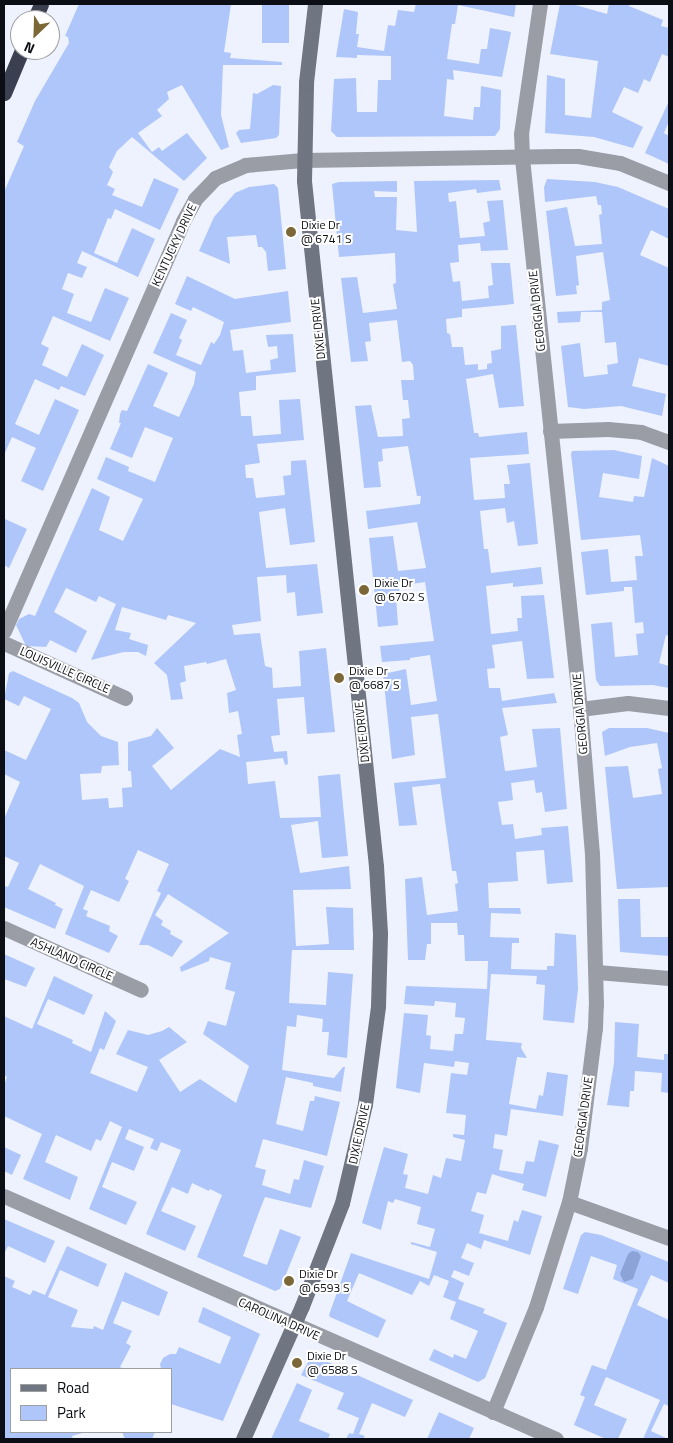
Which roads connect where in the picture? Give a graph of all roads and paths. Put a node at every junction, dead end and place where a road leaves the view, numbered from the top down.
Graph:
1 (315, 4) edge
2 (540, 4) edge
3 (18, 60) edge
4 (4, 93) edge
5 (522, 158) junction
6 (303, 160) junction
7 (669, 183) edge
8 (550, 431) junction
9 (669, 442) edge
10 (4, 631) edge
11 (4, 642) edge
12 (125, 698) dead end
13 (669, 708) edge
14 (580, 709) junction
15 (4, 928) edge
16 (596, 972) junction
17 (669, 978) edge
18 (141, 990) dead end
19 (4, 1196) edge
20 (569, 1202) junction
21 (669, 1238) edge
22 (294, 1326) junction
23 (493, 1412) junction
24 (243, 1439) edge
25 (556, 1439) edge

1 - 6 street, DIXIE DRIVE
2 - 5 street, GEORGIA DRIVE
3 - 4 highway
5 - 6 street, KENTUCKY DRIVE
5 - 7 street, KENTUCKY DRIVE
5 - 8 street, GEORGIA DRIVE
6 - 10 street, KENTUCKY DRIVE
6 - 22 street, DIXIE DRIVE
8 - 9 street
8 - 14 street, GEORGIA DRIVE
11 - 12 street, LOUISVILLE CIRCLE
13 - 14 street
14 - 16 street, GEORGIA DRIVE
15 - 18 street, ASHLAND CIRCLE
16 - 17 street
16 - 20 street, GEORGIA DRIVE
19 - 22 street, CAROLINA DRIVE
20 - 21 street
20 - 23 street, GEORGIA DRIVE
22 - 23 street, CAROLINA DRIVE
22 - 24 street, DIXIE DRIVE
23 - 25 street, CAROLINA DRIVE

